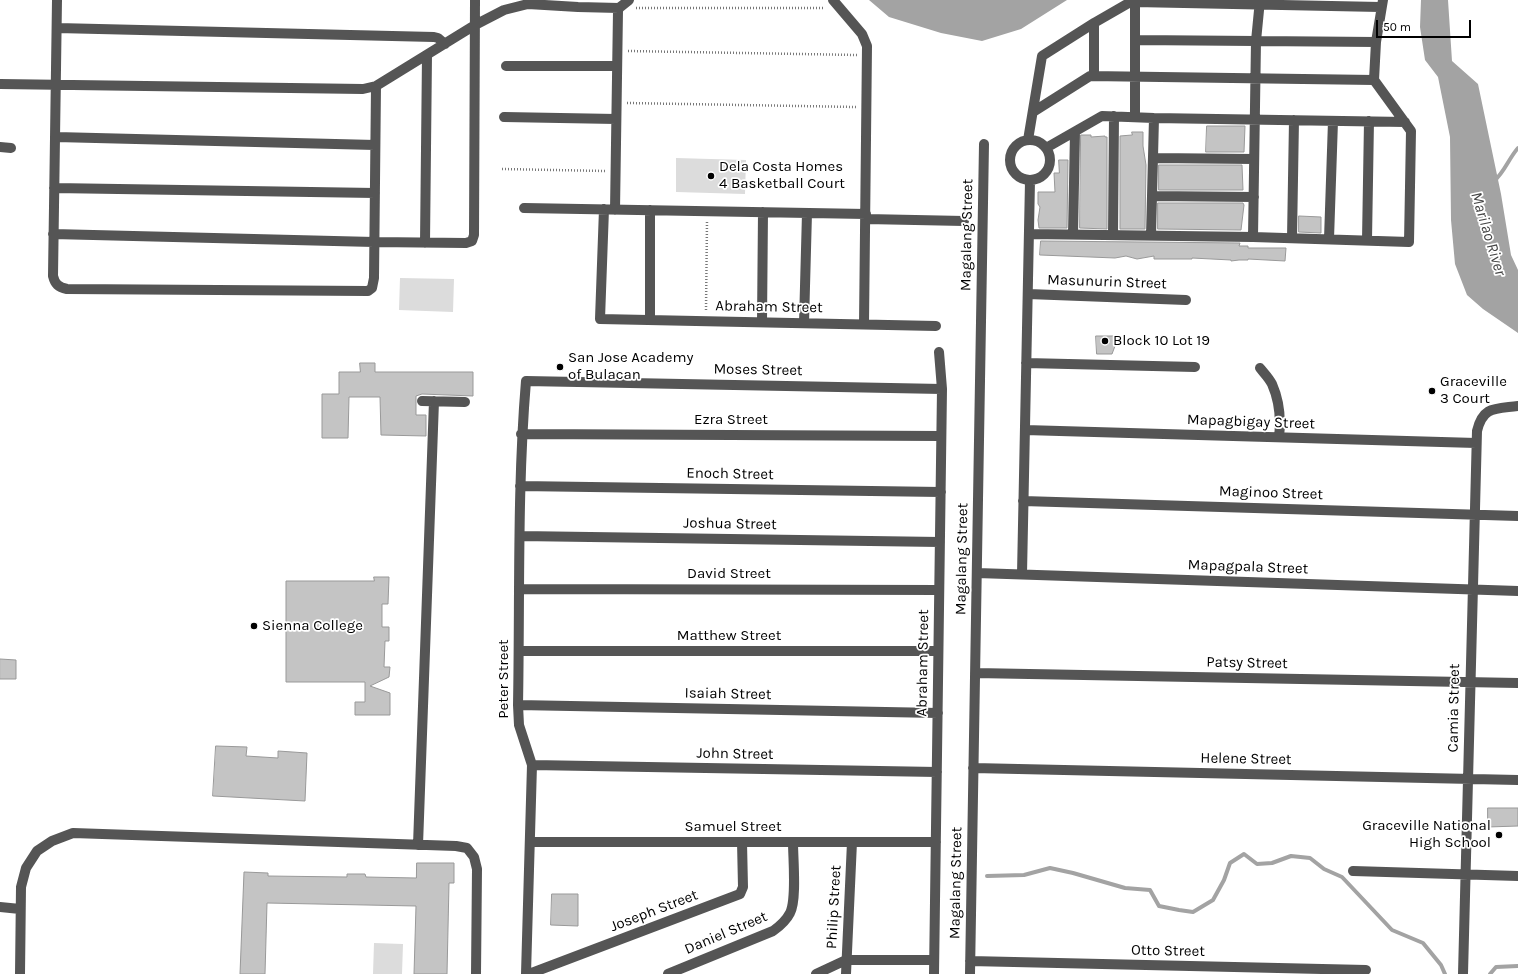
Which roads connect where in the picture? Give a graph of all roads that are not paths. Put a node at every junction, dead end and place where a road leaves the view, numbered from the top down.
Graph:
1 (57, 0) edge
2 (475, 0) edge
3 (629, 0) edge
4 (833, 0) edge
5 (1135, 1) edge
6 (528, 2) edge
7 (1259, 2) edge
8 (1382, 4) edge
9 (619, 8) junction
10 (1094, 22) junction
11 (475, 25) junction
12 (57, 28) junction
13 (1135, 40) junction
14 (1256, 41) junction
15 (1376, 42) junction
16 (445, 44) junction
17 (427, 55) junction
18 (506, 66) dead end
19 (617, 66) junction
20 (1094, 76) junction
21 (1135, 77) junction
22 (1256, 78) junction
23 (1374, 80) junction
24 (0, 84) edge
25 (57, 84) junction
26 (376, 86) junction
27 (1033, 112) junction
28 (1114, 116) junction
29 (504, 117) dead end
30 (1135, 117) junction
31 (1154, 118) junction
32 (616, 119) junction
33 (1255, 120) junction
34 (1294, 120) junction
35 (1333, 121) junction
36 (1369, 121) junction
37 (1404, 122) junction
38 (1075, 132) junction
39 (56, 137) junction
40 (1028, 140) junction
41 (984, 144) dead end
42 (375, 145) junction
43 (0, 146) edge
44 (11, 148) dead end
45 (1046, 148) junction
46 (1153, 158) junction
47 (1254, 159) junction
48 (1030, 180) junction
49 (54, 188) junction
50 (375, 193) junction
51 (1152, 196) junction
52 (1254, 197) junction
53 (524, 208) dead end
54 (604, 209) junction
55 (615, 210) junction
56 (650, 210) junction
57 (763, 212) junction
58 (807, 213) junction
59 (866, 216) junction
60 (964, 221) dead end
61 (53, 234) junction
62 (1029, 234) junction
63 (1073, 234) junction
64 (1113, 235) junction
65 (1151, 235) junction
66 (1253, 237) junction
67 (1292, 238) junction
68 (1329, 239) junction
69 (1367, 240) junction
70 (374, 242) junction
71 (424, 243) junction
72 (1028, 294) junction
73 (1186, 300) dead end
74 (650, 320) junction
75 (762, 322) junction
76 (804, 323) junction
77 (864, 324) junction
78 (936, 326) dead end
79 (939, 352) dead end
80 (1026, 363) junction
81 (1195, 367) dead end
82 (1260, 368) dead end
83 (526, 381) joint
84 (942, 388) junction
85 (422, 401) dead end
86 (434, 401) junction
87 (465, 402) dead end
88 (1518, 406) edge
89 (1025, 430) junction
90 (521, 434) junction
91 (941, 436) junction
92 (1279, 437) junction
93 (1476, 443) junction
94 (520, 486) junction
95 (941, 492) junction
96 (1023, 501) junction
97 (1474, 514) junction
98 (1518, 516) edge
99 (520, 536) junction
100 (940, 542) junction
101 (977, 573) junction
102 (1022, 574) junction
103 (520, 589) junction
104 (939, 590) junction
105 (1472, 590) junction
106 (1518, 591) edge
107 (520, 651) junction
108 (938, 651) junction
109 (975, 673) junction
110 (1470, 682) junction
111 (1518, 683) edge
112 (518, 705) junction
113 (938, 713) junction
114 (532, 765) junction
115 (973, 768) junction
116 (937, 772) junction
117 (1468, 779) junction
118 (1518, 780) edge
119 (530, 842) junction
120 (742, 842) junction
121 (793, 842) junction
122 (852, 842) junction
123 (936, 842) junction
124 (418, 845) junction
125 (1353, 871) dead end
126 (1465, 874) junction
127 (1518, 876) edge
128 (0, 907) edge
129 (20, 909) junction
130 (846, 960) junction
131 (934, 960) junction
132 (970, 961) junction
133 (1366, 970) dead end
134 (20, 974) edge
135 (476, 974) edge
136 (526, 974) edge
137 (529, 974) edge
138 (668, 974) edge
139 (816, 974) edge
140 (846, 974) edge
141 (934, 974) edge
142 (970, 974) edge
143 (1463, 974) edge

1 - 12 street
2 - 11 street
3 - 9 street
4 - 59 street
5 - 7 street
5 - 10 street
5 - 13 street
6 - 9 street
6 - 11 street
7 - 8 street
7 - 14 street
8 - 15 street
9 - 19 street
10 - 20 street
10 - 27 street
11 - 16 street
11 - 71 street
12 - 16 street
12 - 25 street
13 - 14 street
13 - 21 street
14 - 15 street
14 - 22 street
15 - 23 street
16 - 17 street
17 - 26 street
17 - 71 street
18 - 19 street
19 - 32 street
20 - 21 street
20 - 27 street
21 - 22 street
21 - 30 street
22 - 23 street
22 - 33 street
23 - 37 street
24 - 25 street
25 - 26 street
25 - 39 street
26 - 42 street
27 - 40 street
28 - 30 street
28 - 38 street
28 - 64 street
29 - 32 street
30 - 31 street
31 - 33 street
31 - 46 street
32 - 55 street
33 - 34 street
33 - 47 street
34 - 35 street
34 - 67 street
35 - 36 street
35 - 68 street
36 - 37 street
36 - 69 street
37 - 69 street
38 - 45 street
38 - 63 street
39 - 42 street
39 - 49 street
40 - 45 street
40 - 48 street
41 - 101 street, Magalang Street
42 - 50 street
43 - 44 street
45 - 48 street
46 - 47 street
46 - 51 street
47 - 52 street
48 - 62 street
49 - 50 street
49 - 61 street
50 - 70 street
51 - 52 street
51 - 65 street
52 - 66 street
53 - 54 street
54 - 55 street
54 - 74 street, Abraham Street
55 - 56 street
56 - 57 street
56 - 74 street
57 - 58 street
57 - 75 street
58 - 59 street
58 - 76 street
59 - 60 street
59 - 77 street
61 - 70 street
61 - 70 street
62 - 63 street
62 - 72 street
63 - 64 street
64 - 65 street
65 - 66 street
66 - 67 street
67 - 68 street
68 - 69 street
70 - 71 street
72 - 73 street, Masunurin Street
72 - 80 street
74 - 75 street, Abraham Street
75 - 76 street, Abraham Street
76 - 77 street, Abraham Street
77 - 78 street, Abraham Street
79 - 84 street, Abraham Street
80 - 81 street
80 - 89 street
82 - 92 street
83 - 84 street, Moses Street
83 - 90 street, Peter Street
84 - 91 street, Abraham Street
85 - 86 street
86 - 87 street
86 - 124 street
88 - 93 street, Camia Street
89 - 92 street, Mapagbigay Street
89 - 96 street
90 - 91 street, Ezra Street
90 - 94 street, Peter Street
91 - 95 street, Abraham Street
92 - 93 street, Mapagbigay Street
93 - 97 street, Camia Street
94 - 95 street, Enoch Street
94 - 99 street, Peter Street
95 - 100 street, Abraham Street
96 - 97 street, Maginoo Street
96 - 102 street
97 - 98 street, Maginoo Street
97 - 105 street, Camia Street
99 - 100 street, Joshua Street
99 - 103 street, Peter Street
100 - 104 street, Abraham Street
101 - 102 street, Mapagpala Street
101 - 109 street, Magalang Street
102 - 105 street, Mapagpala Street
103 - 104 street, David Street
103 - 107 street, Peter Street
104 - 108 street, Abraham Street
105 - 106 street, Mapagpala Street
105 - 110 street, Camia Street
107 - 108 street, Matthew Street
107 - 112 street, Peter Street
108 - 113 street, Abraham Street
109 - 110 street, Patsy Street
109 - 115 street, Magalang Street
110 - 111 street, Patsy Street
110 - 117 street, Camia Street
112 - 113 street, Isaiah Street
112 - 114 street, Peter Street
113 - 116 street, Abraham Street
114 - 116 street, John Street
114 - 119 street, Peter Street
115 - 117 street, Helene Street
115 - 132 street, Magalang Street
116 - 123 street, Abraham Street
117 - 118 street, Helene Street
117 - 126 street, Camia Street
119 - 120 street, Samuel Street
119 - 136 street, Peter Street
120 - 121 street, Samuel Street
120 - 137 street, Joseph Street
121 - 122 street, Samuel Street
121 - 138 street, Daniel Street
122 - 123 street, Samuel Street
122 - 130 street, Philip Street
123 - 131 street, Abraham Street
124 - 129 street
124 - 135 street
125 - 126 street
126 - 127 street
126 - 143 street, Camia Street
128 - 129 street
129 - 134 street
130 - 131 street
130 - 139 street
130 - 140 street, Philip Street
131 - 141 street, Abraham Street
132 - 133 street, Otto Street
132 - 142 street, Magalang Street

